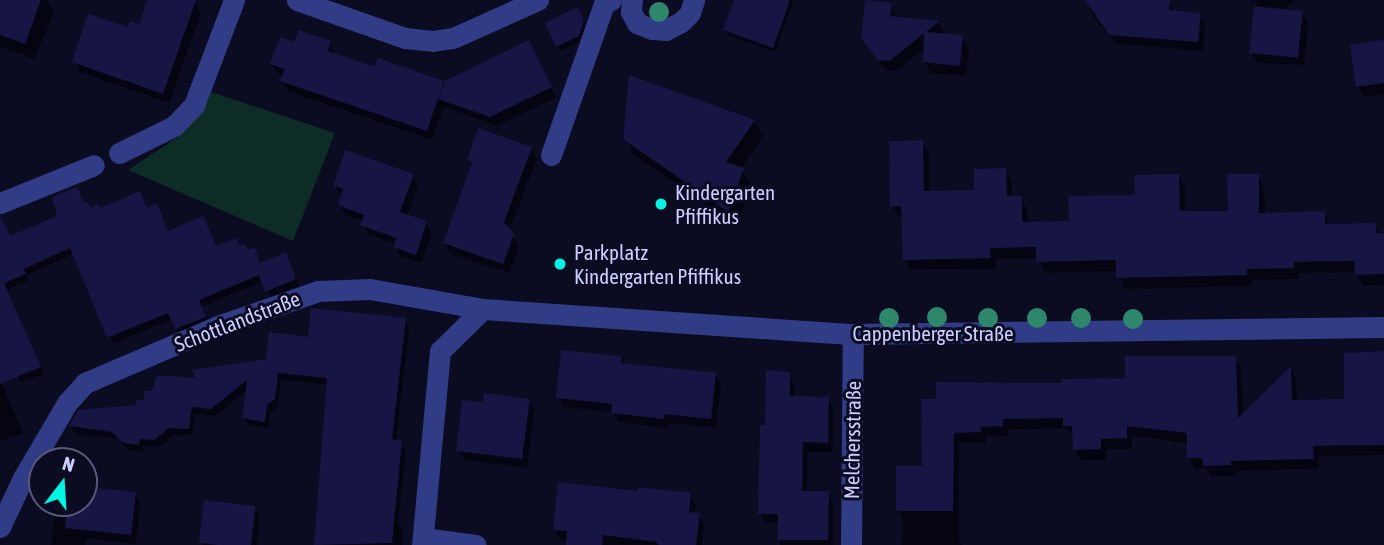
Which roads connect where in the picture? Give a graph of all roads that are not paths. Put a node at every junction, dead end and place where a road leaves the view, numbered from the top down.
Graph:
1 (234, 0) edge
2 (297, 0) edge
3 (538, 0) edge
4 (611, 0) edge
5 (632, 0) edge
6 (694, 0) edge
7 (119, 153) dead end
8 (551, 155) dead end
9 (94, 165) dead end
10 (0, 203) edge
11 (483, 309) junction
12 (1384, 327) edge
13 (853, 334) junction
14 (0, 528) edge
15 (422, 542) edge
16 (3, 545) edge
17 (476, 545) edge
18 (851, 545) edge

1 - 7 street
2 - 3 street
4 - 8 street
5 - 6 street
9 - 10 street
11 - 13 street, Cappenberger Straße
11 - 14 street, Schottlandstraße
11 - 15 street
12 - 13 street, Cappenberger Straße
13 - 18 street, Melchersstraße
14 - 16 street, Schottlandstraße
15 - 17 street

